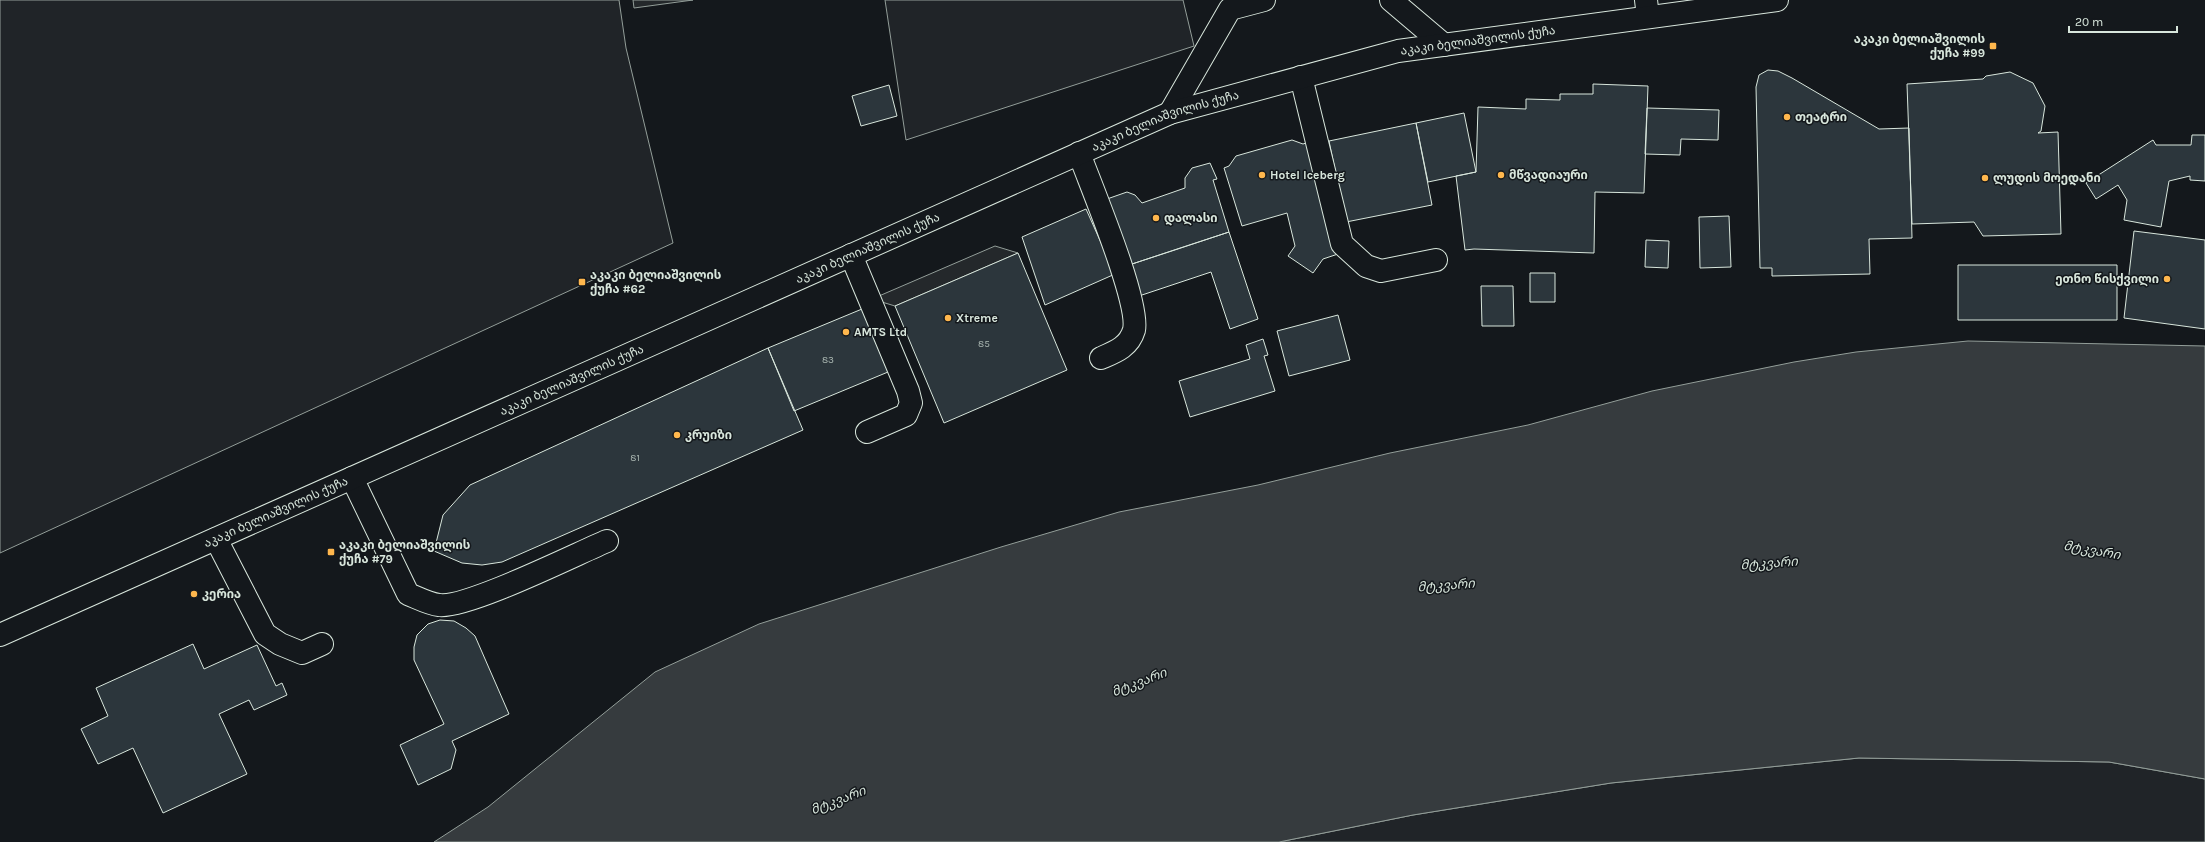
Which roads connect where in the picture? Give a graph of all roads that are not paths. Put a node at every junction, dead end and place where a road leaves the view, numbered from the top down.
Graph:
1 (1264, 0) edge
2 (1391, 0) edge
3 (1777, 0) edge
4 (1647, 9) edge
5 (1444, 45) junction
6 (1301, 77) junction
7 (1170, 113) junction
8 (1079, 154) junction
9 (851, 255) junction
10 (1436, 260) dead end
11 (1101, 358) dead end
12 (867, 432) dead end
13 (352, 478) junction
14 (216, 539) junction
15 (607, 540) dead end
16 (0, 635) edge
17 (322, 644) dead end

1 - 7 main road
2 - 5 main road
3 - 4 main road, აკაკი ბელიაშვილის ქუჩა
4 - 5 main road, აკაკი ბელიაშვილის ქუჩა
5 - 6 main road, აკაკი ბელიაშვილის ქუჩა
6 - 7 main road, აკაკი ბელიაშვილის ქუჩა
6 - 10 main road
7 - 8 main road, აკაკი ბელიაშვილის ქუჩა
8 - 9 main road, აკაკი ბელიაშვილის ქუჩა
8 - 11 main road
9 - 12 main road
9 - 13 main road, აკაკი ბელიაშვილის ქუჩა
13 - 14 main road, აკაკი ბელიაშვილის ქუჩა
13 - 15 main road
14 - 16 main road, აკაკი ბელიაშვილის ქუჩა
14 - 17 main road

